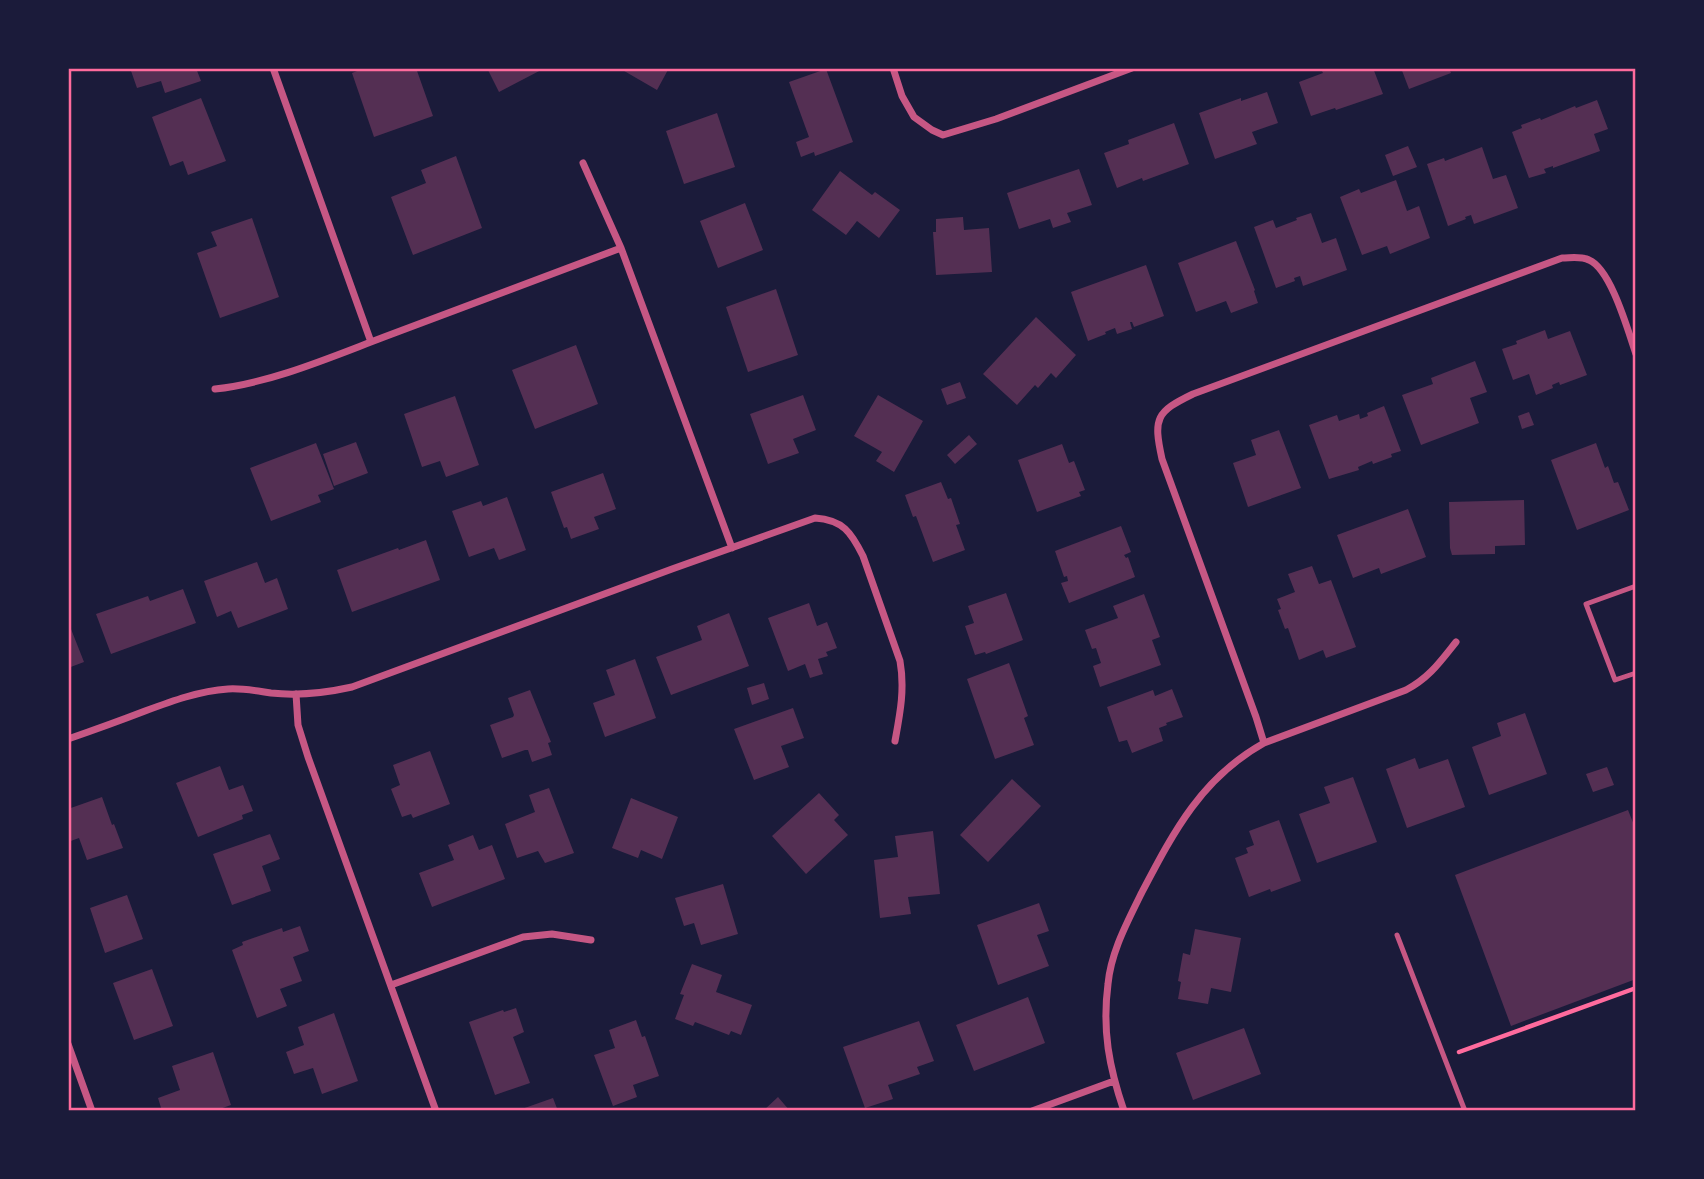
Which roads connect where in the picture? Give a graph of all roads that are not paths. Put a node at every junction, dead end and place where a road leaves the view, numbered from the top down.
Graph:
1 (273, 68) edge
2 (893, 68) edge
3 (1132, 68) edge
4 (583, 163) dead end
5 (621, 248) junction
6 (371, 342) junction
7 (1636, 354) edge
8 (215, 389) dead end
9 (732, 548) junction
10 (1636, 586) edge
11 (1456, 642) dead end
12 (1636, 673) edge
13 (296, 694) junction
14 (68, 740) edge
15 (895, 741) dead end
16 (1264, 743) junction
17 (1397, 935) dead end
18 (591, 940) dead end
19 (391, 985) junction
20 (68, 1044) edge
21 (1114, 1081) junction
22 (92, 1111) edge
23 (436, 1111) edge
24 (1032, 1111) edge
25 (1124, 1111) edge
26 (1465, 1111) edge

1 - 6 street
2 - 3 street
4 - 5 street
5 - 6 street
5 - 9 street
6 - 8 street
7 - 16 street
9 - 13 street
9 - 15 street
10 - 12 lane
11 - 16 street
13 - 14 street
13 - 19 street
16 - 21 street
17 - 26 lane
18 - 19 street
19 - 23 street
20 - 22 street
21 - 24 street
21 - 25 street

